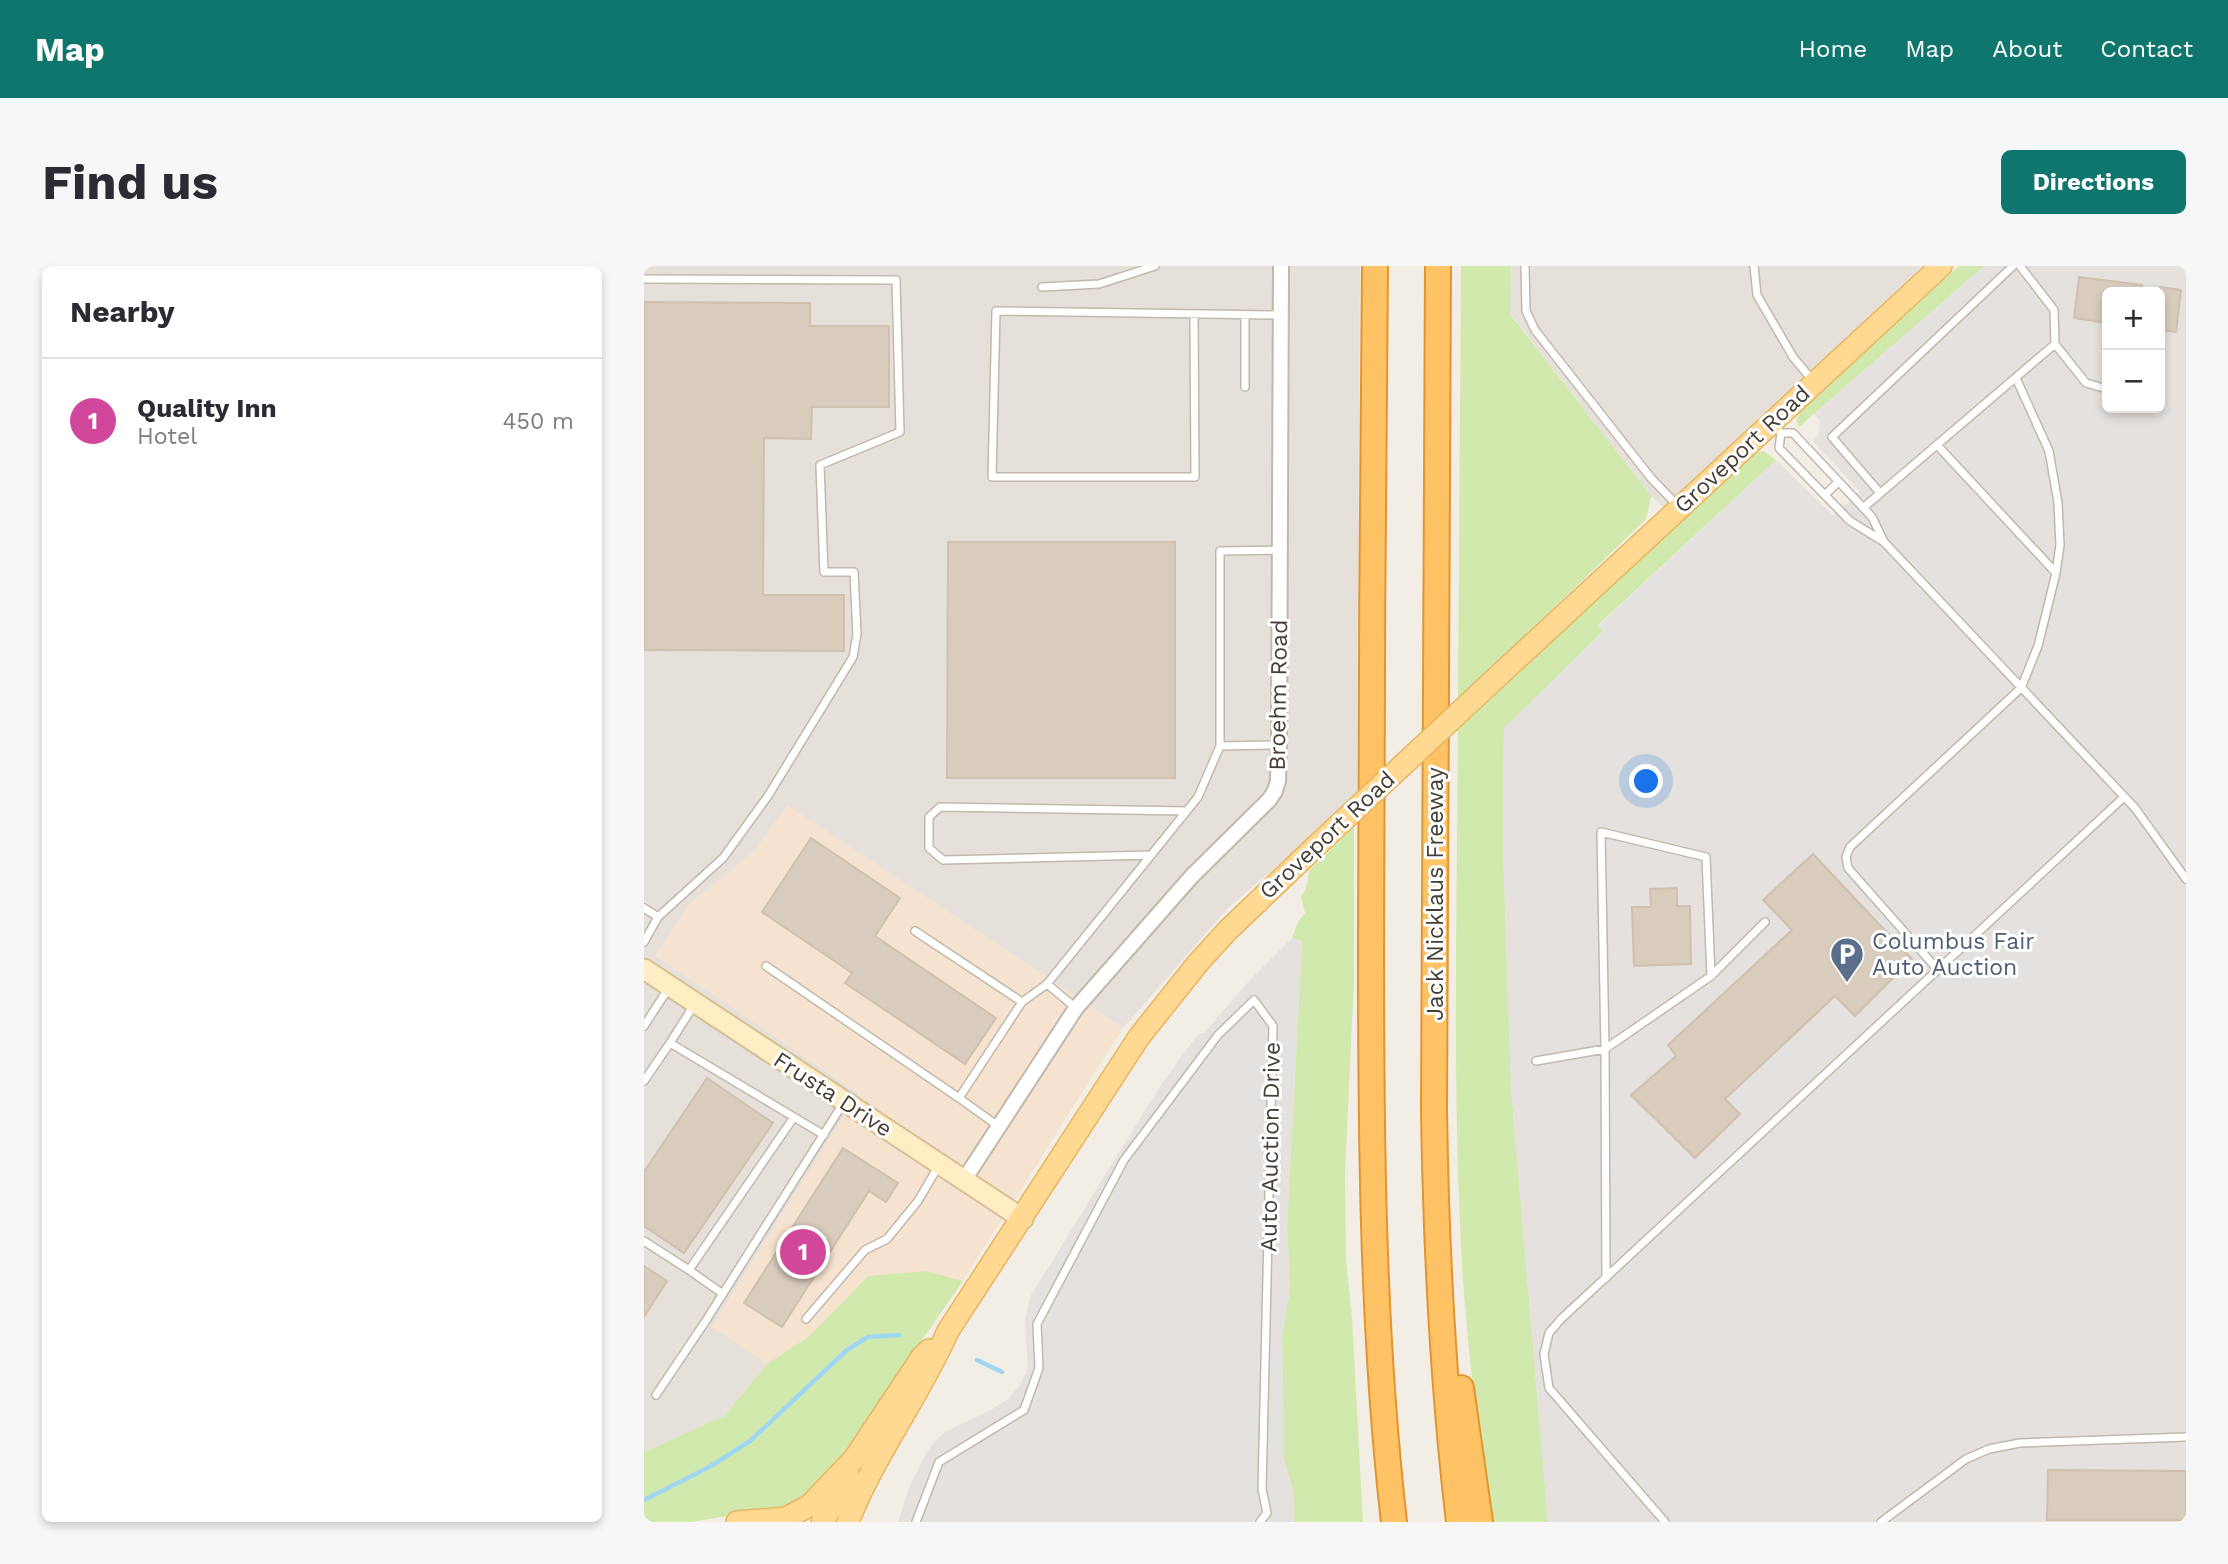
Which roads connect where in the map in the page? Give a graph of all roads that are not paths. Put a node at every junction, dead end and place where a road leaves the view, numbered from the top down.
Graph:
1 (1155, 266) edge
2 (1281, 266) edge
3 (1375, 266) edge
4 (1438, 266) edge
5 (1525, 266) edge
6 (1754, 266) edge
7 (2013, 266) edge
8 (2020, 266) edge
9 (1934, 268) edge
10 (644, 279) edge
11 (1042, 287) dead end
12 (1195, 314) junction
13 (1245, 314) junction
14 (1281, 315) junction
15 (2055, 344) junction
16 (2016, 378) junction
17 (1814, 383) junction
18 (1245, 387) dead end
19 (2102, 388) edge
20 (1776, 428) junction
21 (1937, 445) junction
22 (1838, 482) junction
23 (1880, 493) junction
24 (1825, 495) junction
25 (1679, 508) junction
26 (1863, 508) junction
27 (1884, 542) junction
28 (1280, 550) junction
29 (2056, 573) junction
30 (2021, 688) junction
31 (1279, 745) junction
32 (1220, 746) junction
33 (2124, 797) junction
34 (1187, 811) junction
35 (1151, 855) junction
36 (2186, 879) edge
37 (644, 908) edge
38 (658, 918) junction
39 (1765, 922) dead end
40 (915, 931) dead end
41 (644, 942) edge
42 (766, 966) dead end
43 (644, 969) edge
44 (1938, 970) junction
45 (1711, 976) junction
46 (1046, 984) junction
47 (670, 986) junction
48 (1022, 1002) junction
49 (695, 1003) junction
50 (1076, 1008) junction
51 (644, 1026) edge
52 (670, 1043) junction
53 (1605, 1049) junction
54 (1536, 1061) dead end
55 (644, 1082) edge
56 (959, 1098) junction
57 (845, 1101) junction
58 (794, 1117) junction
59 (999, 1126) junction
60 (824, 1135) junction
61 (940, 1164) junction
62 (964, 1180) junction
63 (1435, 1215) junction
64 (1023, 1219) junction
65 (644, 1241) edge
66 (689, 1270) junction
67 (1606, 1278) junction
68 (723, 1294) junction
69 (806, 1319) dead end
70 (948, 1331) junction
71 (656, 1395) dead end
72 (2186, 1437) edge
73 (854, 1459) junction
74 (1390, 1480) junction
75 (737, 1522) edge
76 (822, 1522) edge
77 (848, 1522) edge
78 (916, 1522) edge
79 (1260, 1522) edge
80 (1385, 1522) edge
81 (1394, 1522) edge
82 (1459, 1522) edge
83 (1480, 1522) edge
84 (1665, 1522) edge
85 (1881, 1522) edge

1 - 11 lane
2 - 14 street, Broehm Road
3 - 74 highway
4 - 63 highway, Jack Nicklaus Freeway
5 - 25 lane
6 - 17 lane
7 - 23 lane
8 - 15 lane
9 - 17 main road, Groveport Road
10 - 38 lane
12 - 12 lane
12 - 13 lane
13 - 14 lane
13 - 18 lane
14 - 28 street, Broehm Road
15 - 16 lane
15 - 19 lane
16 - 21 lane
16 - 29 lane
17 - 20 main road, Groveport Road
20 - 22 lane
20 - 24 lane
20 - 25 main road, Groveport Road
21 - 23 lane
21 - 29 lane
22 - 24 lane
22 - 26 lane
23 - 26 lane
24 - 27 lane
25 - 64 main road, Groveport Road, bridge
26 - 27 lane
27 - 30 lane
28 - 31 street, Broehm Road
28 - 32 lane
29 - 30 lane
30 - 33 lane
30 - 44 lane
31 - 32 lane
31 - 50 street, Broehm Road
32 - 34 lane
33 - 36 lane
33 - 44 lane
34 - 35 lane
34 - 35 lane
35 - 46 lane
37 - 38 lane
38 - 41 lane
39 - 45 lane
40 - 48 lane
42 - 56 lane
43 - 47 street, Frusta Drive
44 - 67 lane
45 - 53 lane
45 - 53 lane
46 - 48 lane
46 - 50 lane
47 - 49 street, Frusta Drive
47 - 51 lane
48 - 56 lane
49 - 52 lane
49 - 57 street, Frusta Drive
50 - 59 street, Broehm Road
52 - 55 lane
52 - 58 lane
53 - 54 lane
53 - 67 lane
56 - 59 lane
57 - 60 lane
57 - 61 street, Frusta Drive
58 - 60 lane
58 - 66 lane
59 - 62 street, Broehm Road
60 - 68 lane
61 - 62 street, Frusta Drive
61 - 69 lane
62 - 64 street, Frusta Drive
63 - 82 highway, Jack Nicklaus Freeway
63 - 83 highway
64 - 70 main road, Groveport Road
65 - 66 lane
66 - 68 lane
67 - 84 lane
68 - 71 lane
70 - 73 main road, Groveport Road
70 - 77 main road, Groveport Road
72 - 85 lane
73 - 75 main road, Groveport Road
73 - 76 main road, Groveport Road
74 - 80 highway
74 - 81 highway
78 - 79 lane, Auto Auction Drive

